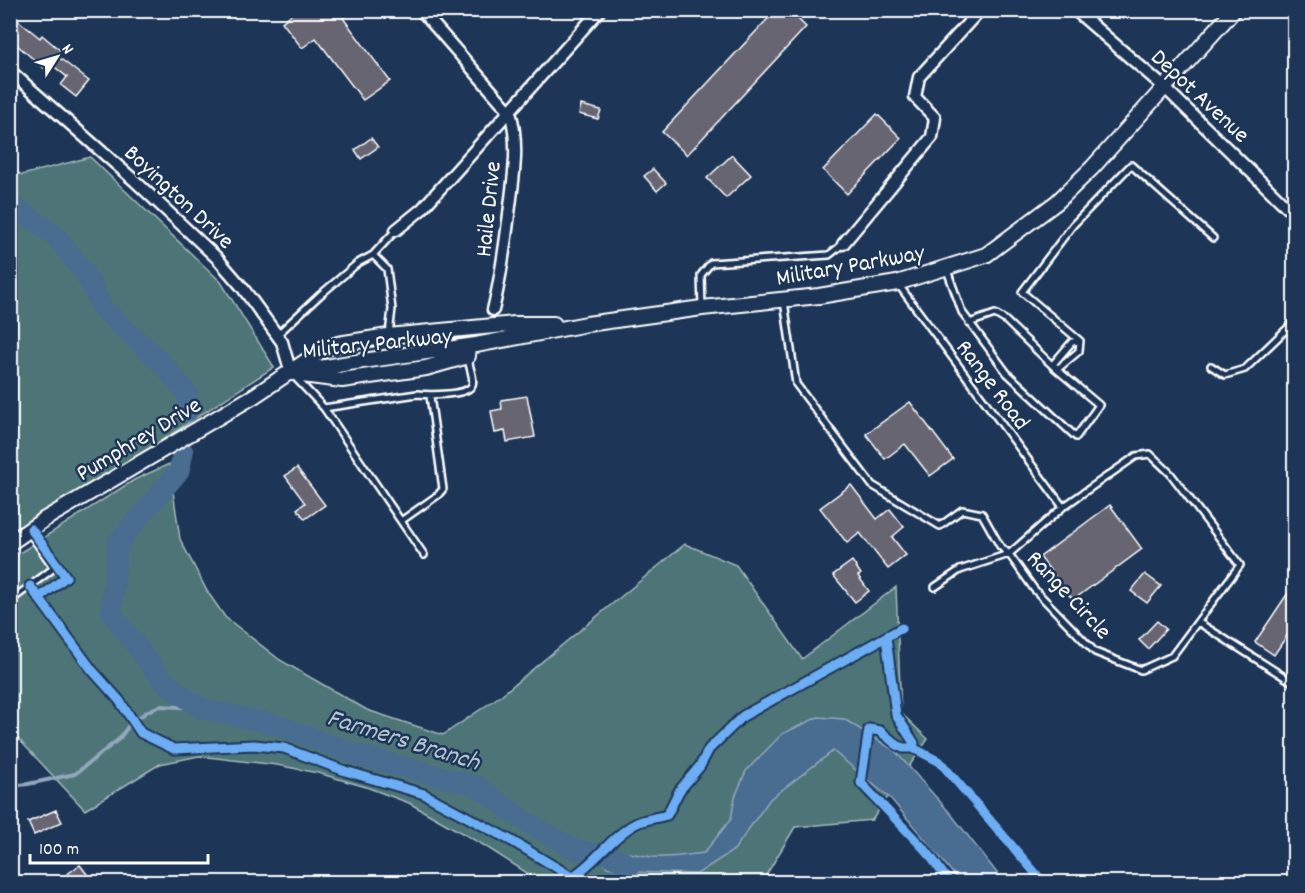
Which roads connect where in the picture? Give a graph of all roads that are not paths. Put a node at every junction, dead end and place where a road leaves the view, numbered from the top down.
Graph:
1 (421, 10) edge
2 (600, 10) edge
3 (980, 10) edge
4 (1075, 10) edge
5 (1149, 10) edge
6 (1154, 10) edge
7 (1234, 10) edge
8 (10, 71) edge
9 (1164, 87) junction
10 (510, 112) junction
11 (1294, 214) edge
12 (396, 230) joint
13 (1213, 238) dead end
14 (843, 244) joint
15 (373, 255) junction
16 (946, 268) junction
17 (897, 283) junction
18 (784, 301) junction
19 (702, 308) junction
20 (493, 310) dead end
21 (1294, 322) edge
22 (969, 323) junction
23 (587, 324) junction
24 (277, 335) junction
25 (388, 336) junction
26 (1080, 341) junction
27 (468, 356) junction
28 (1211, 366) dead end
29 (1055, 368) junction
30 (291, 373) junction
31 (430, 396) junction
32 (324, 408) junction
33 (1063, 507) junction
34 (401, 521) junction
35 (28, 531) junction
36 (10, 543) edge
37 (1009, 554) junction
38 (424, 555) dead end
39 (935, 587) dead end
40 (10, 601) edge
41 (1198, 621) junction
42 (1294, 683) edge

1 - 10 street
2 - 10 street
3 - 14 street
4 - 9 street, Depot Avenue
5 - 6 lane
7 - 9 street, Military Parkway
8 - 24 street, Boyington Drive
9 - 11 street, Depot Avenue
9 - 16 street, Military Parkway
10 - 12 street
10 - 20 street, Haile Drive
12 - 15 lane
13 - 26 lane
14 - 19 lane
15 - 24 lane
15 - 25 lane
16 - 17 street, Military Parkway
16 - 22 lane
17 - 18 street, Military Parkway
17 - 33 lane, Range Road
18 - 19 street, Military Parkway
18 - 37 lane
19 - 23 street, Military Parkway
21 - 28 lane
22 - 29 lane
22 - 29 lane
23 - 25 street, Military Parkway
23 - 27 street, Military Parkway
23 - 30 street, Military Parkway
24 - 30 street, Boyington Drive
25 - 30 street, Military Parkway
26 - 29 lane
26 - 29 lane
27 - 30 street, Military Parkway
27 - 31 lane
30 - 32 lane
30 - 35 street, Pumphrey Drive
31 - 32 lane
31 - 34 lane
32 - 34 lane
33 - 37 lane, Range Circle
33 - 41 lane, Range Circle
34 - 38 lane
35 - 36 street, Pumphrey Drive
35 - 40 lane
37 - 39 lane
37 - 41 lane, Range Circle
41 - 42 lane

